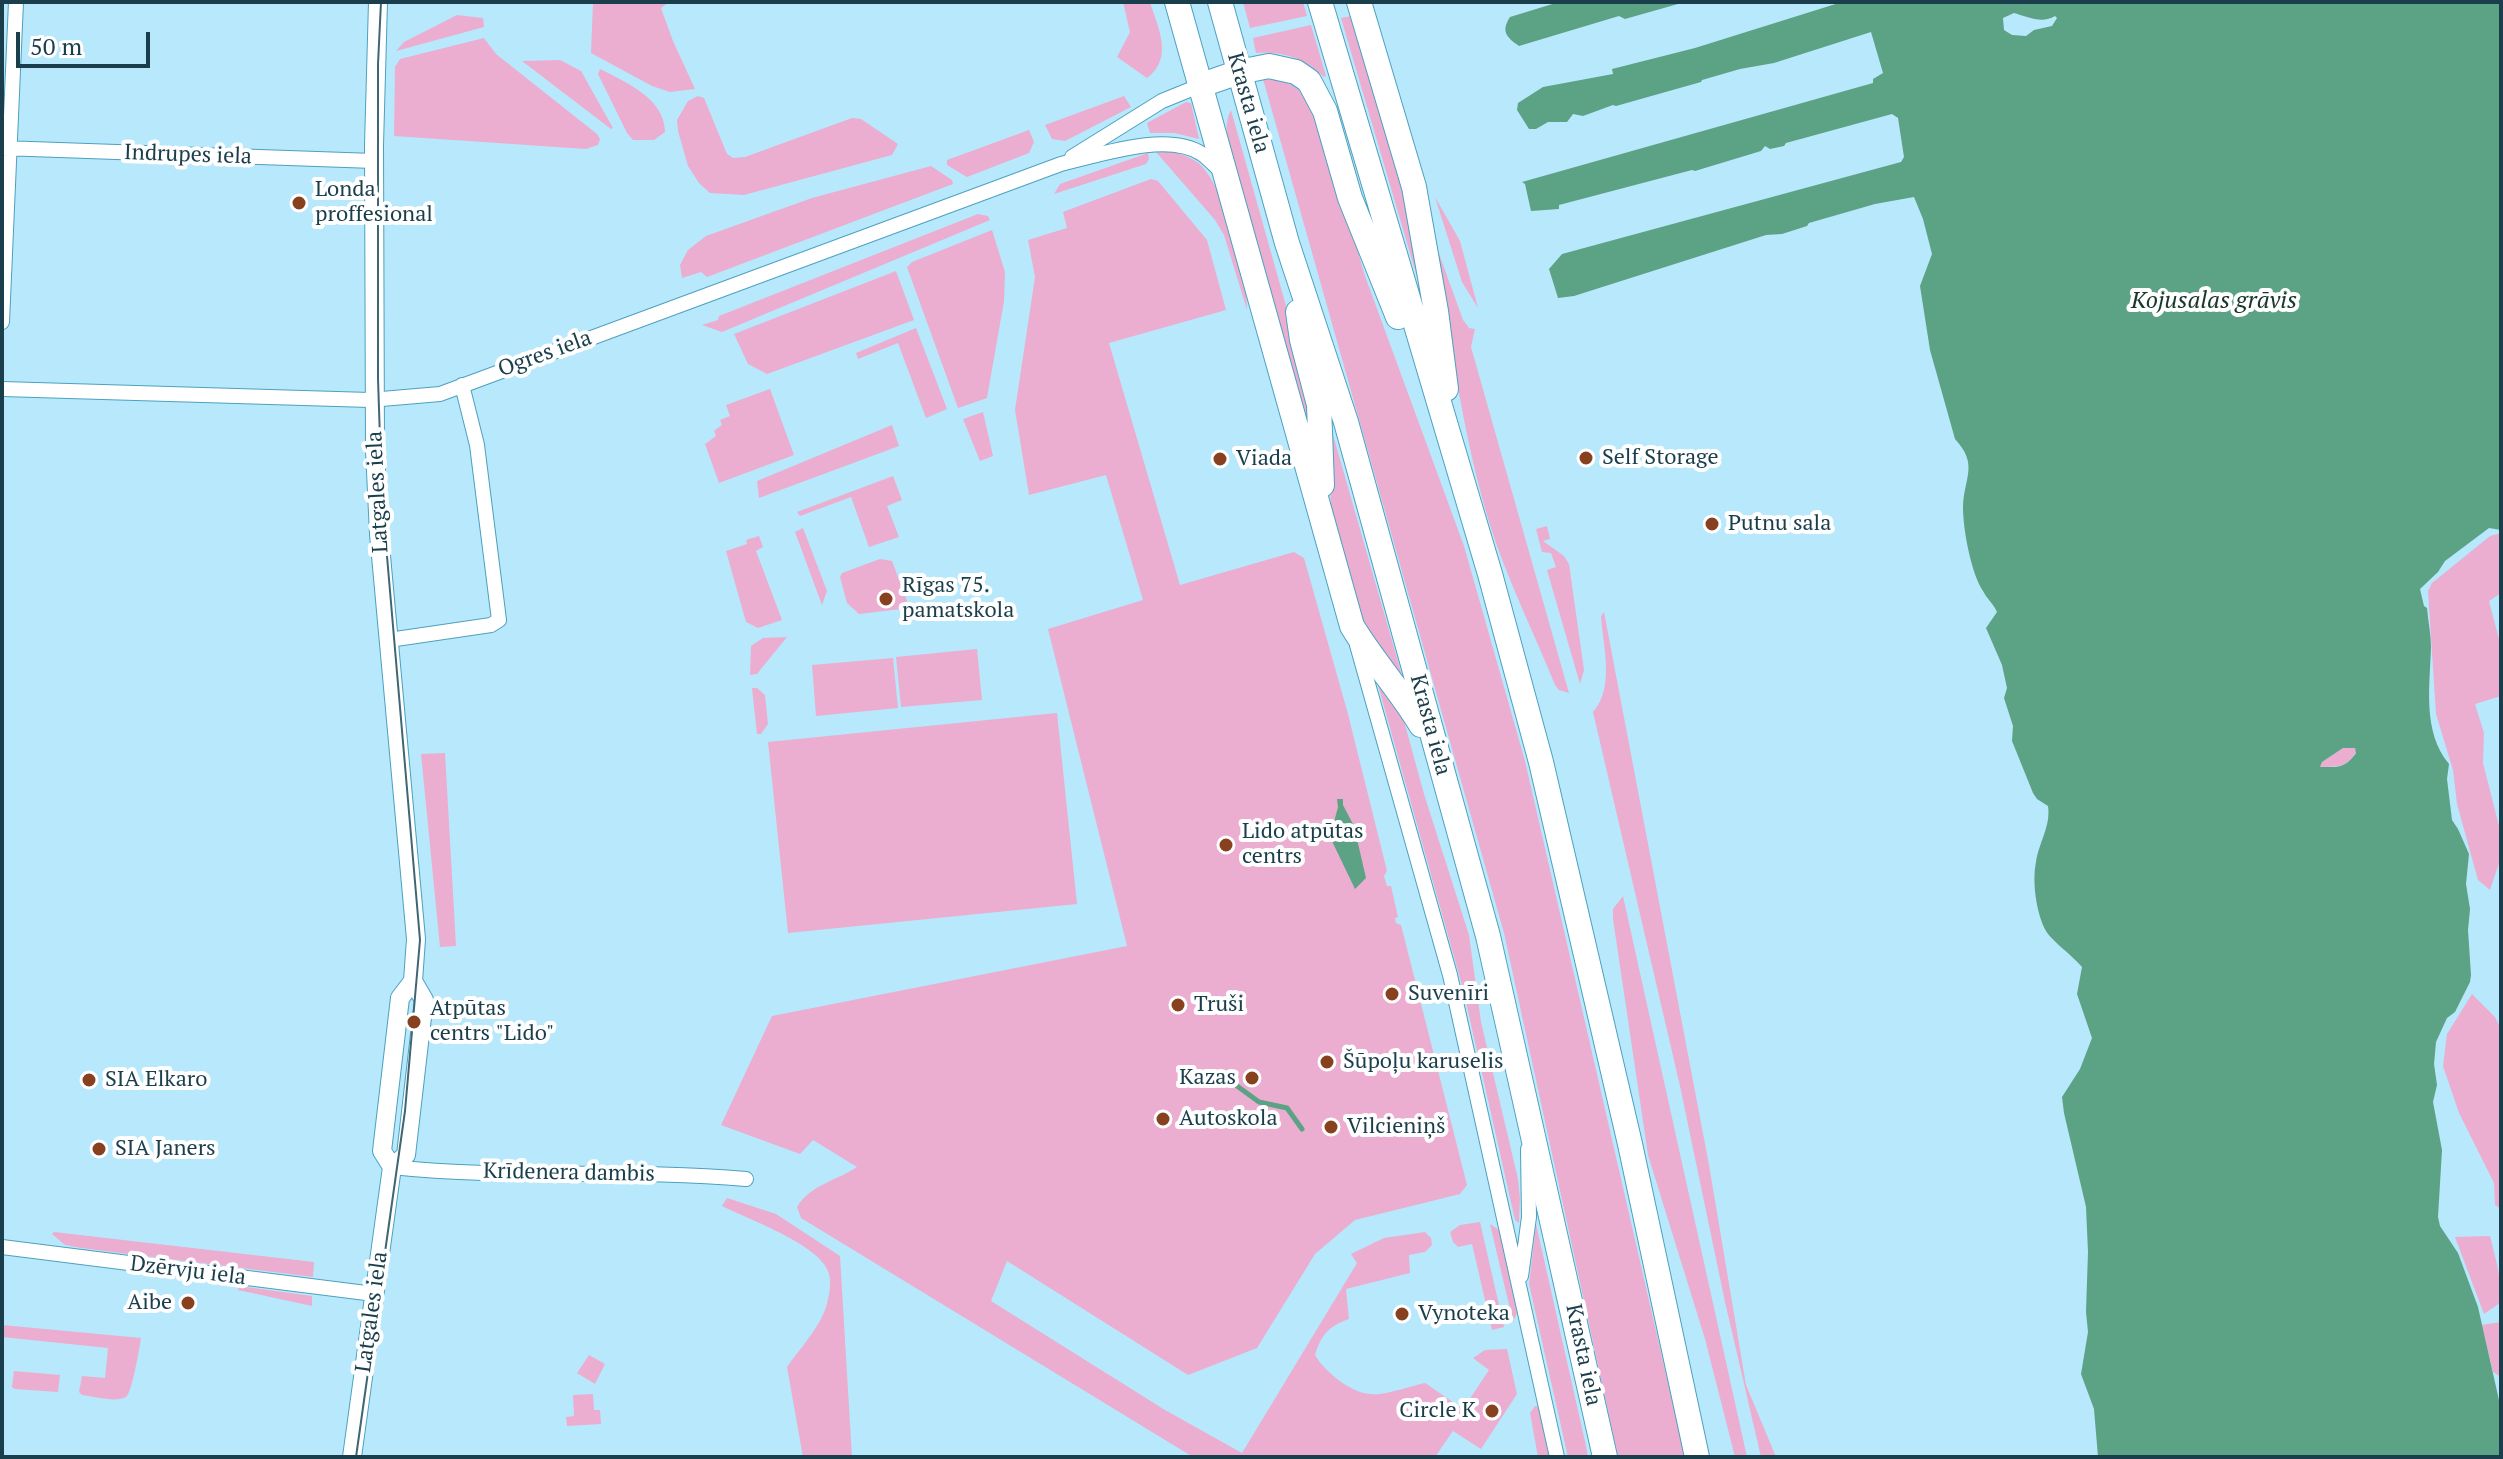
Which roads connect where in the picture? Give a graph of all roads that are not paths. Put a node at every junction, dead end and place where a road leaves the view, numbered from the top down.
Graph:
1 (16, 2) edge
2 (378, 2) edge
3 (1177, 2) edge
4 (1220, 2) edge
5 (1320, 2) edge
6 (1359, 2) edge
7 (1239, 72) junction
8 (1199, 86) junction
9 (6, 148) edge
10 (374, 161) junction
11 (1061, 164) junction
12 (1224, 174) junction
13 (1287, 243) junction
14 (2, 322) edge
15 (462, 385) junction
16 (2, 389) edge
17 (374, 400) junction
18 (1454, 458) junction
19 (1324, 528) junction
20 (1352, 626) junction
21 (389, 640) junction
22 (1436, 751) junction
23 (1527, 1105) junction
24 (392, 1167) junction
25 (746, 1179) dead end
26 (2, 1247) edge
27 (1520, 1285) junction
28 (374, 1294) junction
29 (352, 1457) edge
30 (1557, 1457) edge
31 (1605, 1457) edge
32 (1697, 1457) edge

1 - 9 street
2 - 10 street, Latgales iela
3 - 8 highway
4 - 7 highway, Krasta iela
5 - 18 highway
6 - 18 highway
7 - 8 highway
7 - 13 highway, Krasta iela
7 - 18 highway
8 - 11 street, Ogres iela
8 - 12 highway
9 - 10 street, Indrupes iela
9 - 14 street
10 - 17 street, Latgales iela
11 - 12 street, Ogres iela
11 - 15 street, Ogres iela
12 - 19 highway
13 - 19 highway
13 - 22 highway, Krasta iela
15 - 17 street, Ogres iela
15 - 21 street
16 - 17 street, Ogres iela
17 - 21 street, Latgales iela
18 - 32 highway
19 - 20 highway
20 - 22 highway
20 - 27 street
21 - 24 street, Latgales iela
22 - 23 highway, Krasta iela
23 - 27 street
23 - 31 highway, Krasta iela
24 - 25 street, Krīdenera dambis
24 - 28 street, Latgales iela
26 - 28 street, Dzērvju iela
27 - 30 street
28 - 29 street, Latgales iela

